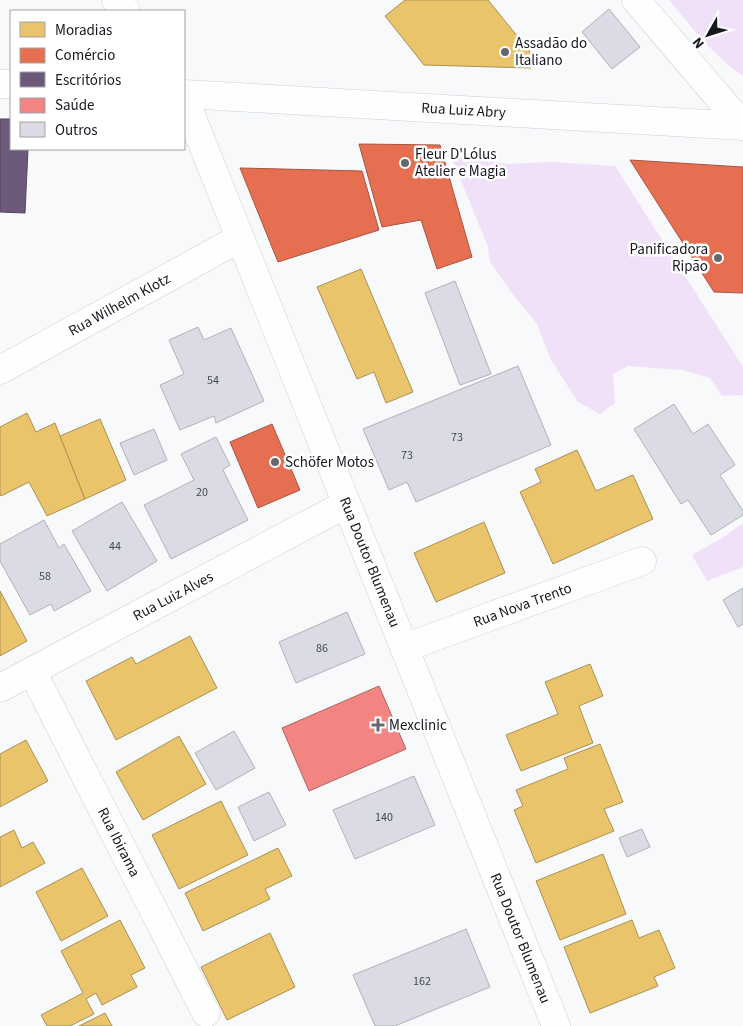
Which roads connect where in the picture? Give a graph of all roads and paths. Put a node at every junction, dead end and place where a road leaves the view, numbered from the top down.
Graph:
1 (116, 0) edge
2 (636, 0) edge
3 (125, 10) edge
4 (185, 94) edge
5 (185, 100) edge
6 (743, 126) edge
7 (240, 238) junction
8 (0, 370) edge
9 (346, 504) junction
10 (642, 561) dead end
11 (404, 648) junction
12 (32, 671) junction
13 (0, 688) edge
14 (206, 1013) dead end
15 (556, 1026) edge

1 - 3 street
2 - 6 street
4 - 6 street, Rua Luiz Abry
5 - 7 street, Rua Doutor Blumenau
7 - 8 street, Rua Wilhelm Klotz
7 - 9 street, Rua Doutor Blumenau
9 - 11 street, Rua Doutor Blumenau
9 - 12 street, Rua Luiz Alves
10 - 11 street, Rua Nova Trento
11 - 15 street, Rua Doutor Blumenau
12 - 13 street, Rua Luiz Alves
12 - 14 street, Rua Ibirama

